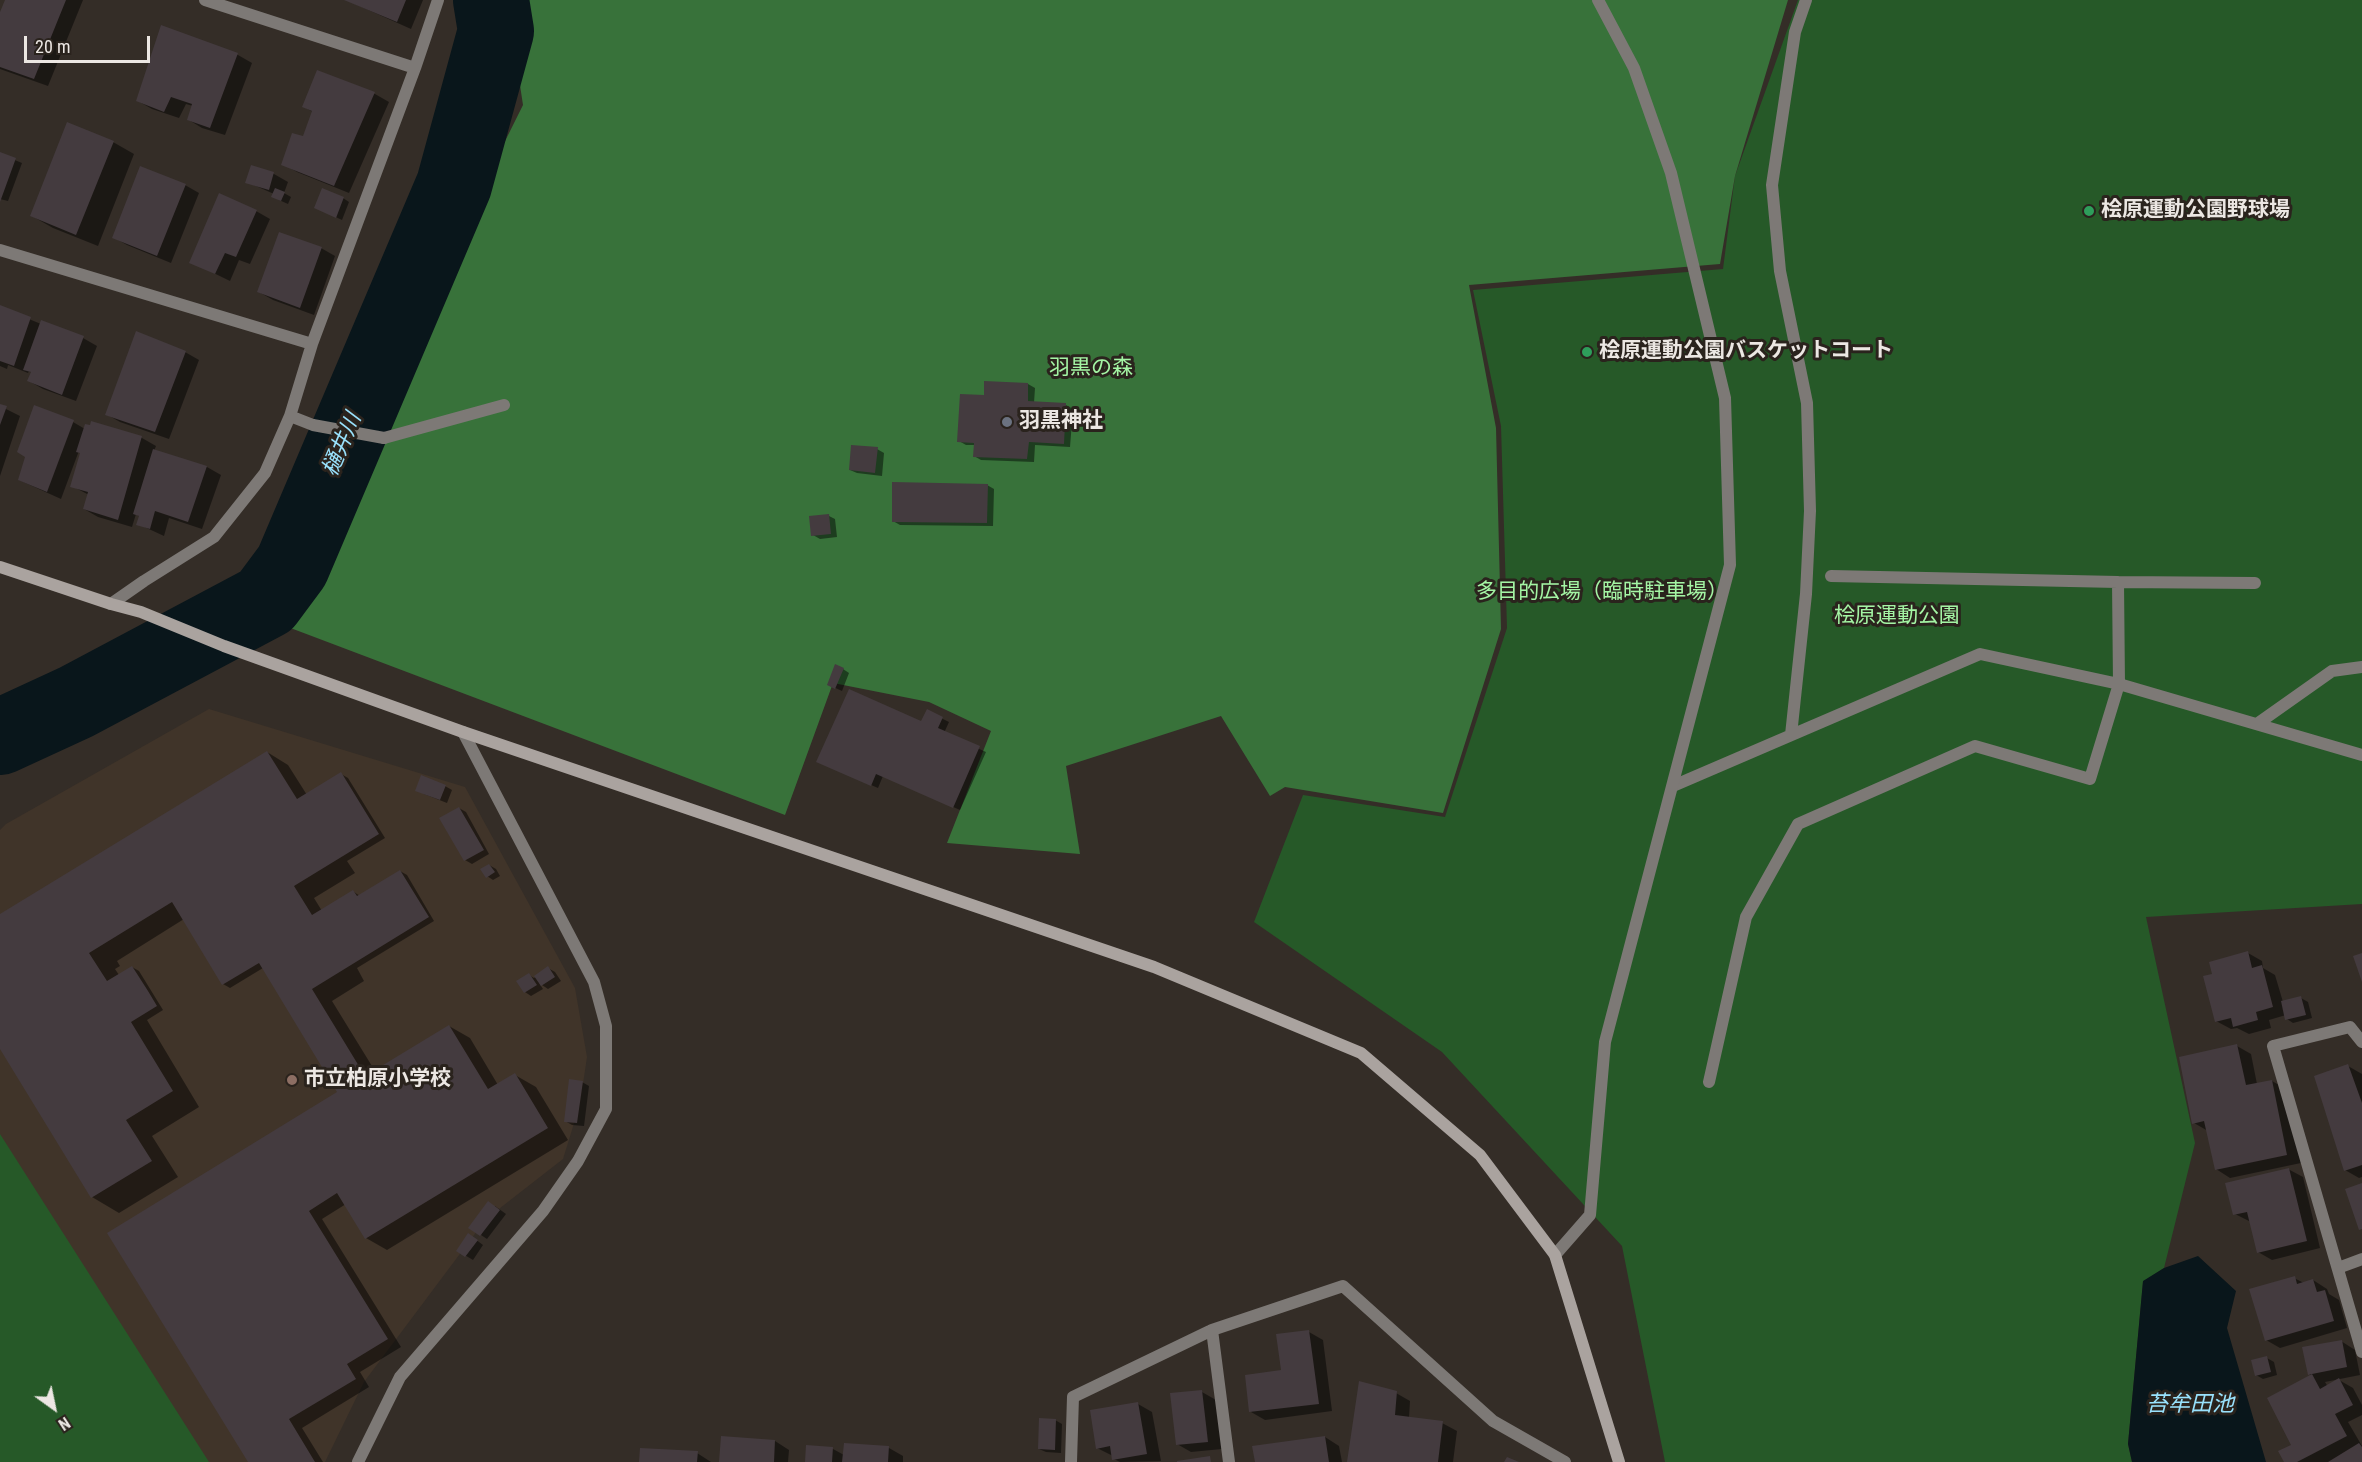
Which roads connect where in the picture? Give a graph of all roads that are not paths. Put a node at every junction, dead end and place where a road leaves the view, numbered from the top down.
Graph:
1 (205, 0) edge
2 (438, 0) edge
3 (1598, 0) edge
4 (1806, 0) edge
5 (415, 68) junction
6 (0, 250) edge
7 (312, 344) junction
8 (504, 405) dead end
9 (290, 416) junction
10 (0, 567) edge
11 (1832, 576) dead end
12 (2118, 582) junction
13 (2255, 583) dead end
14 (111, 604) junction
15 (2362, 667) edge
16 (2119, 684) junction
17 (2257, 724) junction
18 (463, 732) junction
19 (1791, 735) junction
20 (2362, 755) edge
21 (1673, 786) junction
22 (2362, 1042) edge
23 (1710, 1082) dead end
24 (1556, 1255) junction
25 (2362, 1260) edge
26 (2338, 1268) junction
27 (1212, 1330) junction
28 (2362, 1352) edge
29 (358, 1462) edge
30 (1071, 1462) edge
31 (1228, 1462) edge
32 (1565, 1462) edge
33 (1619, 1462) edge

1 - 5 street
2 - 5 street
3 - 21 street
4 - 19 street
5 - 7 street
6 - 7 street
7 - 9 street
8 - 9 street
9 - 14 street
10 - 14 street
11 - 12 street
12 - 13 street
12 - 16 street
14 - 18 street
15 - 17 street
16 - 17 street
16 - 19 street
16 - 23 street
17 - 20 street
18 - 24 street
18 - 29 street
19 - 21 street
21 - 24 street
22 - 26 street
24 - 33 street
25 - 26 street
26 - 28 street
27 - 30 street
27 - 31 street
27 - 32 street

